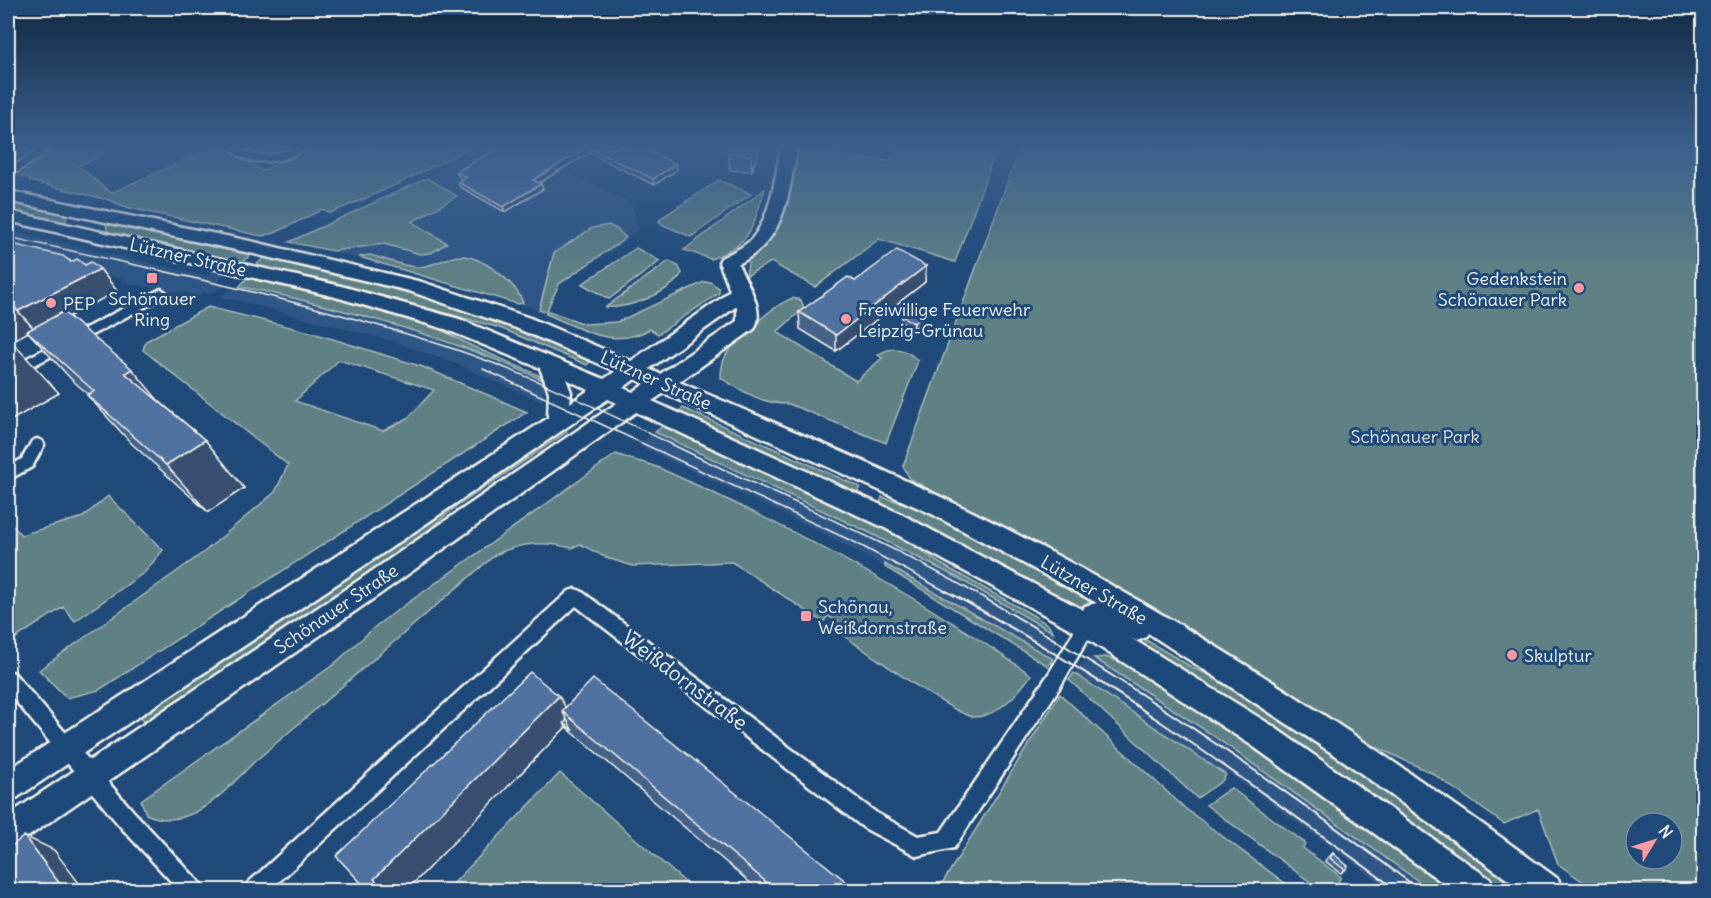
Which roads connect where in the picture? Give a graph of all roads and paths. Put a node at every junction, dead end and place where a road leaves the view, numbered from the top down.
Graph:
1 (777, 190) edge
2 (8, 196) edge
3 (8, 216) edge
4 (741, 290) junction
5 (161, 293) dead end
6 (549, 363) junction
7 (633, 371) junction
8 (8, 374) edge
9 (662, 384) junction
10 (606, 389) junction
11 (634, 402) junction
12 (559, 422) junction
13 (37, 445) dead end
14 (8, 474) edge
15 (1087, 625) junction
16 (8, 678) edge
17 (1257, 687) junction
18 (79, 762) junction
19 (8, 788) edge
20 (8, 832) edge
21 (193, 891) edge
22 (255, 891) edge
23 (1479, 891) edge
24 (1547, 891) edge

1 - 4 main road
2 - 7 main road, Lützner Straße
3 - 6 main road, Lützner Straße
4 - 7 main road, Schönauer Straße
4 - 9 main road, Schönauer Straße
5 - 8 street
6 - 10 main road, Lützner Straße
6 - 12 main road
7 - 9 main road, Lützner Straße
7 - 10 main road, Schönauer Straße
9 - 11 main road, Schönauer Straße
9 - 17 main road, Lützner Straße
10 - 11 main road, Lützner Straße
10 - 12 main road, Schönauer Straße
11 - 15 main road, Lützner Straße
11 - 18 main road, Schönauer Straße
12 - 18 main road, Schönauer Straße
13 - 14 street
15 - 17 main road, Lützner Straße
15 - 22 street, Weißdornstraße
15 - 23 main road, Lützner Straße
16 - 18 street
17 - 24 main road, Lützner Straße
18 - 19 main road, Schönauer Straße
18 - 20 main road, Schönauer Straße
18 - 21 street

